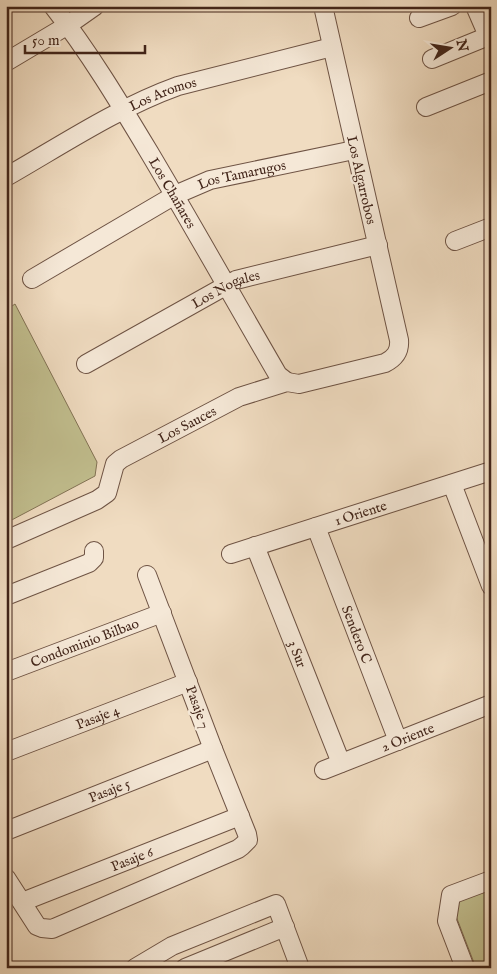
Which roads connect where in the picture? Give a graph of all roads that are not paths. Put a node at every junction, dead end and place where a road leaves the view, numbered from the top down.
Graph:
1 (54, 6) edge
2 (95, 6) edge
3 (323, 6) edge
4 (452, 6) edge
5 (475, 6) edge
6 (419, 18) dead end
7 (68, 25) junction
8 (490, 36) edge
9 (332, 47) junction
10 (432, 59) dead end
11 (6, 62) edge
12 (491, 81) edge
13 (426, 106) dead end
14 (124, 110) junction
15 (354, 150) junction
16 (6, 177) edge
17 (175, 196) junction
18 (491, 227) edge
19 (455, 241) dead end
20 (378, 245) junction
21 (32, 279) dead end
22 (225, 284) junction
23 (396, 354) joint
24 (86, 364) dead end
25 (286, 382) junction
26 (491, 471) edge
27 (452, 484) junction
28 (316, 527) junction
29 (6, 540) edge
30 (255, 546) junction
31 (94, 551) dead end
32 (232, 554) dead end
33 (147, 575) dead end
34 (491, 586) edge
35 (6, 596) edge
36 (162, 613) junction
37 (6, 672) edge
38 (188, 682) junction
39 (491, 704) edge
40 (398, 741) junction
41 (213, 749) junction
42 (6, 752) edge
43 (341, 763) junction
44 (324, 770) dead end
45 (240, 816) junction
46 (6, 831) edge
47 (6, 878) edge
48 (491, 880) edge
49 (22, 902) junction
50 (285, 927) junction
51 (135, 968) edge
52 (185, 968) edge
53 (300, 968) edge
54 (464, 968) edge

1 - 7 street, Los Chañares
2 - 7 street
3 - 9 street, Los Algarrobos
4 - 6 street
5 - 8 street
7 - 11 street
7 - 14 street, Los Chañares
8 - 10 street
9 - 14 street, Los Aromos
9 - 15 street, Los Algarrobos
12 - 13 street
14 - 16 street, Los Aromos
14 - 17 street, Los Chañares
15 - 17 street, Los Tamarugos
15 - 20 street, Los Algarrobos
17 - 21 street, Los Tamarugos
17 - 22 street, Los Chañares
18 - 19 street
20 - 22 street, Los Nogales
20 - 23 street, Los Algarrobos
22 - 24 street, Los Nogales
22 - 25 street, Los Chañares
23 - 25 street, Los Sauces
25 - 29 street, Los Sauces
26 - 27 street, 1 Oriente
27 - 28 street, 1 Oriente
27 - 34 street
28 - 30 street, 1 Oriente
28 - 40 street, Sendero C
30 - 32 street, 1 Oriente
30 - 43 street, 3 Sur
31 - 35 street
33 - 36 street, Pasaje 7
36 - 37 street, Condominio Bilbao
36 - 38 street, Pasaje 7
38 - 41 street, Pasaje 7
38 - 42 street, Pasaje 4
39 - 40 street, 2 Oriente
40 - 43 street, 2 Oriente
41 - 45 street, Pasaje 7
41 - 46 street, Pasaje 5
43 - 44 street, 2 Oriente
45 - 49 street, Pasaje 6
45 - 49 street, Pasaje 7
47 - 49 street
48 - 54 street
50 - 51 street
50 - 52 street
50 - 53 street

